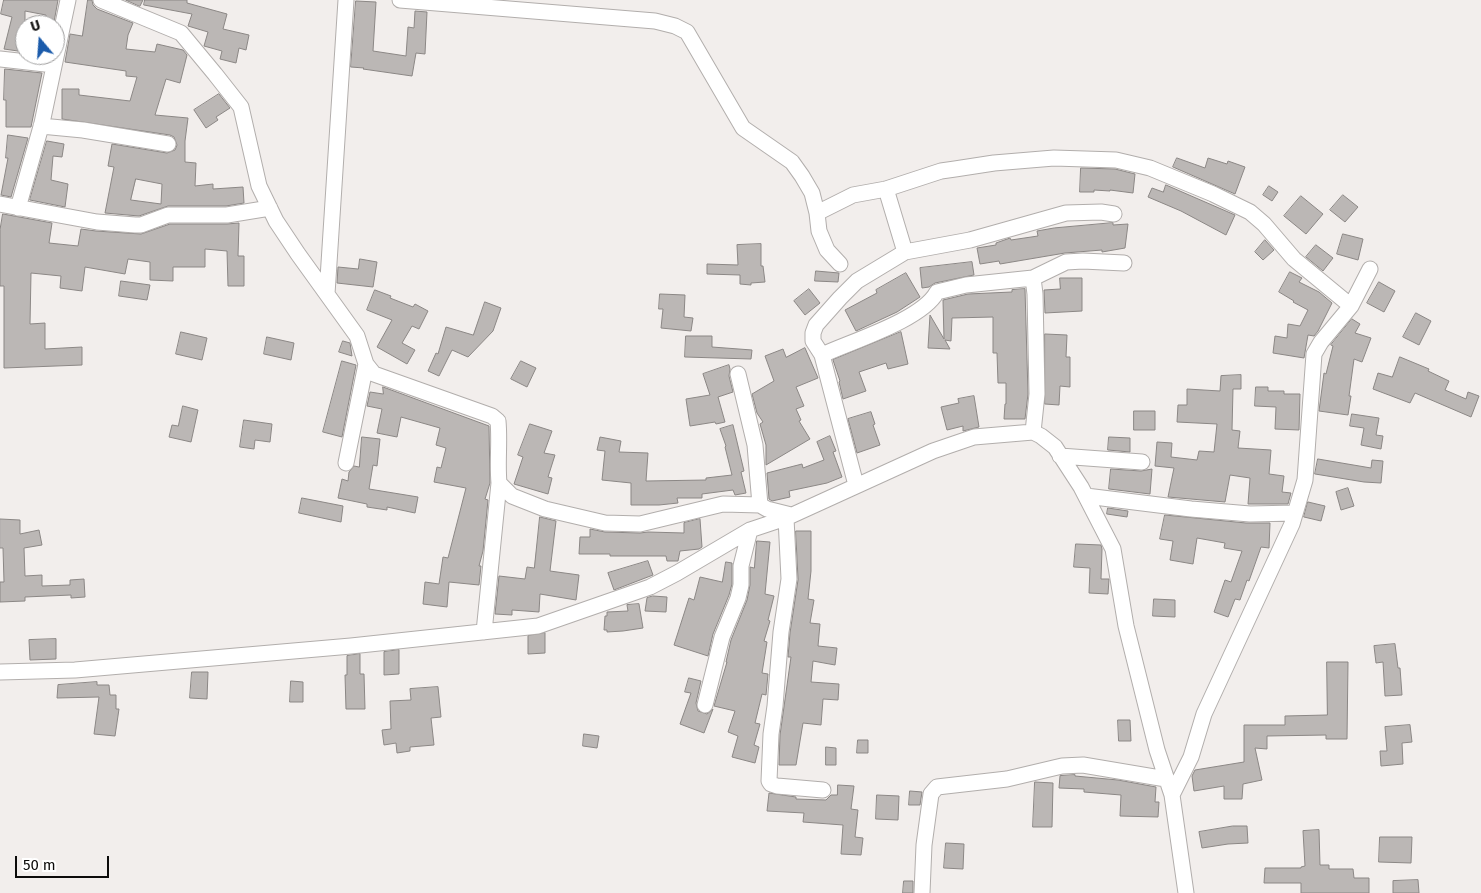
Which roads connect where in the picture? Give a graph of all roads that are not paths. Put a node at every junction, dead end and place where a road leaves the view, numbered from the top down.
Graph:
1 (68, 0) edge
2 (101, 0) edge
3 (346, 0) edge
4 (400, 0) edge
5 (65, 15) edge
6 (0, 59) edge
7 (15, 61) edge
8 (54, 65) edge
9 (41, 126) junction
10 (168, 144) dead end
11 (886, 189) junction
12 (0, 204) edge
13 (18, 208) junction
14 (270, 208) junction
15 (817, 214) junction
16 (1114, 214) dead end
17 (904, 252) junction
18 (1124, 263) dead end
19 (840, 264) dead end
20 (1370, 270) dead end
21 (1033, 278) junction
22 (327, 294) junction
23 (1351, 306) junction
24 (822, 355) junction
25 (366, 364) junction
26 (738, 374) dead end
27 (1033, 432) junction
28 (1060, 456) junction
29 (1142, 462) dead end
30 (346, 463) dead end
31 (499, 483) junction
32 (856, 485) junction
33 (1086, 496) junction
34 (760, 505) junction
35 (1295, 513) junction
36 (788, 516) junction
37 (750, 530) junction
38 (484, 632) junction
39 (0, 672) edge
40 (705, 705) dead end
41 (1166, 779) junction
42 (823, 790) dead end
43 (1172, 795) junction
44 (922, 893) edge
45 (1186, 893) edge

1 - 5 street
2 - 14 street
3 - 22 street
4 - 15 street
6 - 7 street
8 - 9 street
9 - 10 street
9 - 13 street
11 - 15 street
11 - 17 street
11 - 23 street
12 - 13 street
13 - 14 street
14 - 22 street
15 - 19 street
16 - 17 street
17 - 24 street
18 - 21 street
20 - 23 street
21 - 24 street
21 - 27 street
22 - 25 street
23 - 35 street
24 - 32 street
25 - 30 street
25 - 31 street
26 - 34 street
27 - 28 street
27 - 32 street
28 - 29 street
28 - 33 street
31 - 34 street
31 - 38 street
32 - 36 street
33 - 35 street
33 - 41 street
34 - 36 street
35 - 43 street
36 - 37 street
36 - 42 street
37 - 38 street
37 - 40 street
38 - 39 street
41 - 43 street
41 - 44 street
43 - 45 street

